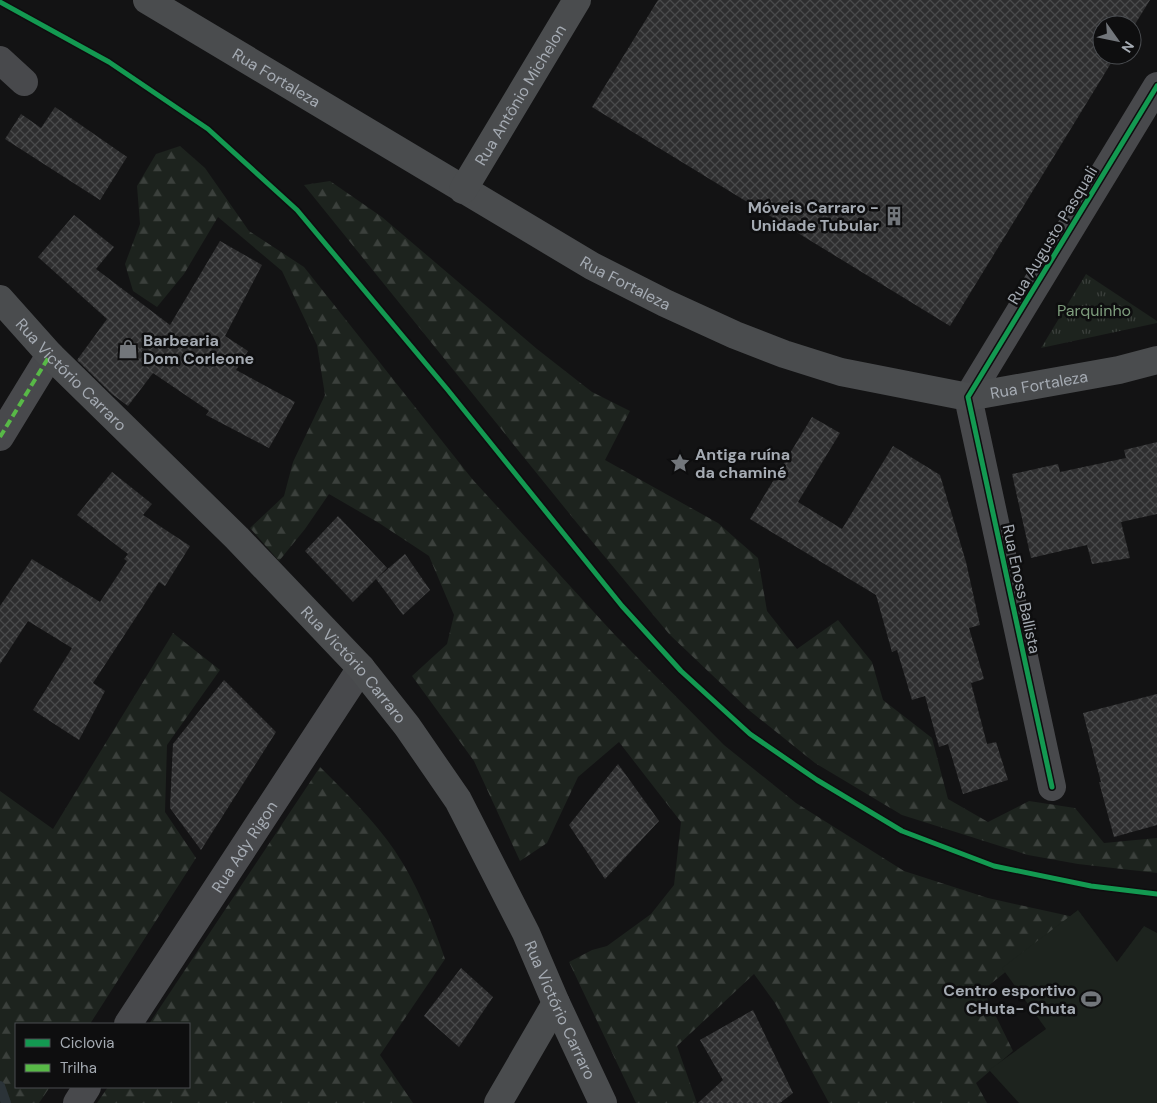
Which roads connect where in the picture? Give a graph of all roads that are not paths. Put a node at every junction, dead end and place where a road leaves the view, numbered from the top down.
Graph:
1 (147, 0) edge
2 (577, 0) edge
3 (0, 60) edge
4 (24, 82) dead end
5 (1157, 86) edge
6 (463, 190) junction
7 (0, 299) edge
8 (50, 355) junction
9 (1157, 360) edge
10 (968, 397) junction
11 (0, 437) edge
12 (361, 668) junction
13 (1052, 787) dead end
14 (556, 1003) junction
15 (129, 1023) edge
16 (87, 1088) edge
17 (77, 1103) edge
18 (498, 1103) edge
19 (603, 1103) edge

1 - 6 main road, Rua Fortaleza
2 - 6 main road, Rua Antônio Michelon
3 - 4 street
5 - 10 street, Rua Augusto Pasquali
6 - 10 main road, Rua Fortaleza
7 - 8 main road, Rua Victório Carraro
8 - 11 street
8 - 12 main road, Rua Victório Carraro
9 - 10 main road, Rua Fortaleza
10 - 13 street, Rua Enoss Ballista
12 - 14 main road, Rua Victório Carraro
12 - 15 street, Rua Ady Rigon
14 - 18 main road
14 - 19 main road, Rua Victório Carraro
16 - 17 street

